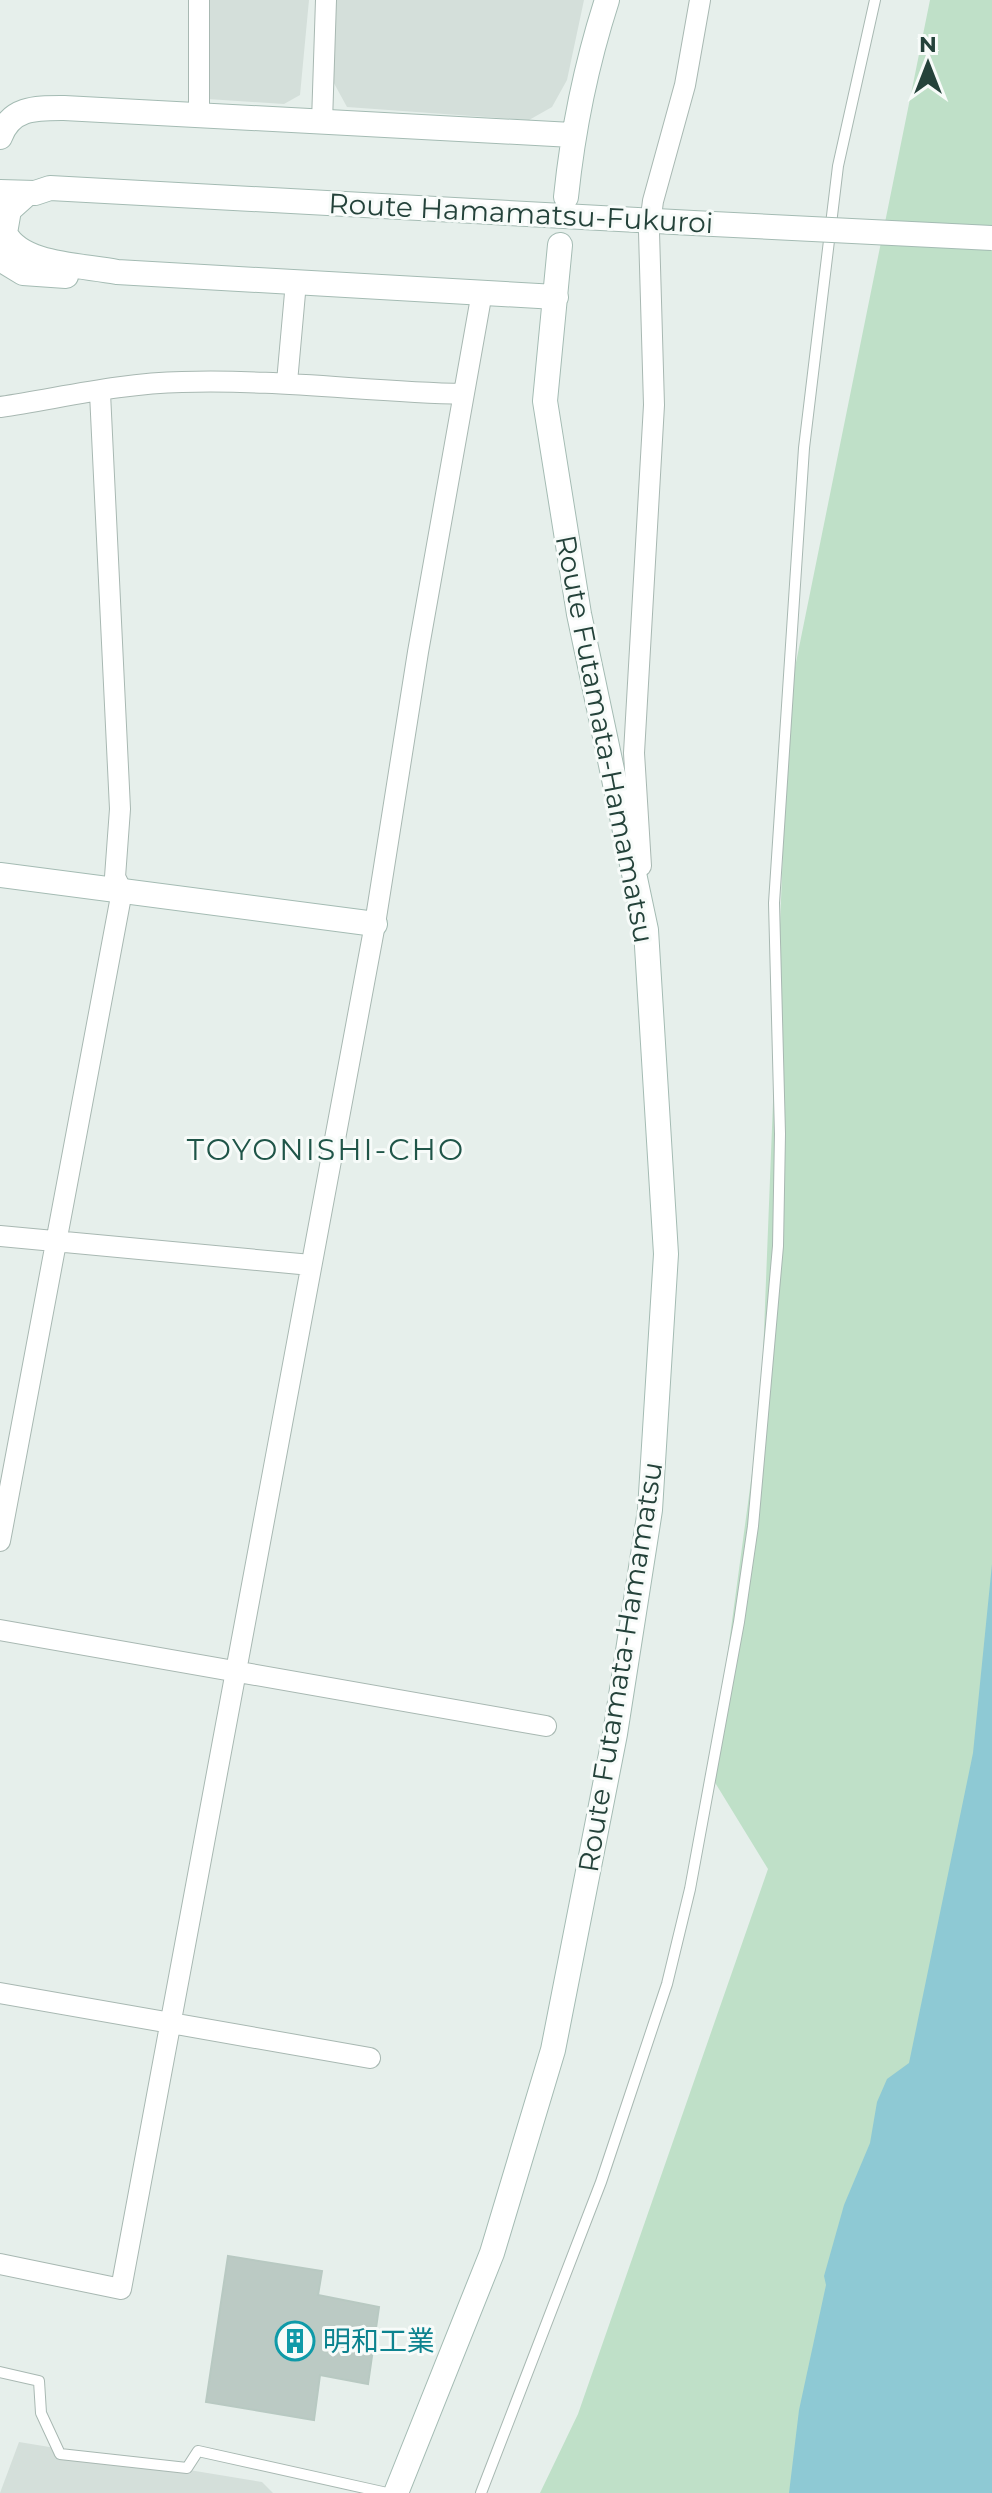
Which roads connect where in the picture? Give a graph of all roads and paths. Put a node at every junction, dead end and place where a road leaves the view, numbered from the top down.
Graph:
1 (199, 0) edge
2 (326, 0) edge
3 (607, 0) edge
4 (700, 0) edge
5 (875, 0) edge
6 (199, 116) junction
7 (322, 122) junction
8 (572, 135) junction
9 (0, 137) edge
10 (0, 177) edge
11 (39, 190) junction
12 (0, 192) edge
13 (566, 197) dead end
14 (650, 220) junction
15 (992, 238) edge
16 (560, 245) dead end
17 (0, 259) edge
18 (117, 272) junction
19 (296, 282) junction
20 (482, 292) junction
21 (556, 297) junction
22 (287, 382) junction
23 (100, 393) junction
24 (463, 394) junction
25 (0, 407) edge
26 (0, 875) edge
27 (122, 891) junction
28 (375, 924) junction
29 (646, 930) junction
30 (0, 1236) edge
31 (58, 1242) junction
32 (311, 1265) junction
33 (0, 1541) edge
34 (0, 1630) edge
35 (235, 1672) junction
36 (546, 1726) dead end
37 (0, 1993) edge
38 (171, 2025) junction
39 (370, 2058) dead end
40 (0, 2264) edge
41 (0, 2372) edge
42 (387, 2493) edge
43 (396, 2493) edge
44 (481, 2493) edge

1 - 6 street
2 - 7 street
3 - 8 main road
4 - 14 street
5 - 44 lane
6 - 7 main road
6 - 9 main road
7 - 8 main road
8 - 13 main road
10 - 11 main road, Route Hamamatsu-Fukuroi
11 - 12 main road, Route Hamamatsu-Fukuroi
11 - 14 main road, Route Hamamatsu-Fukuroi
11 - 18 main road
14 - 15 main road, Route Hamamatsu-Fukuroi, bridge
14 - 29 street
16 - 21 main road, Route Futamata-Hamamatsu
17 - 18 main road
18 - 19 main road
19 - 20 main road
19 - 22 street
20 - 21 main road
20 - 24 street
21 - 29 main road, Route Futamata-Hamamatsu
22 - 23 street
22 - 24 street
23 - 25 street
23 - 27 street
24 - 28 street
26 - 27 main road
27 - 28 main road
27 - 31 street
28 - 32 street
29 - 43 main road, Route Futamata-Hamamatsu
30 - 31 street
31 - 32 street
31 - 33 street
32 - 35 street
34 - 35 street
35 - 36 street
35 - 38 street
37 - 38 street
38 - 39 street
38 - 40 street
41 - 42 lane

